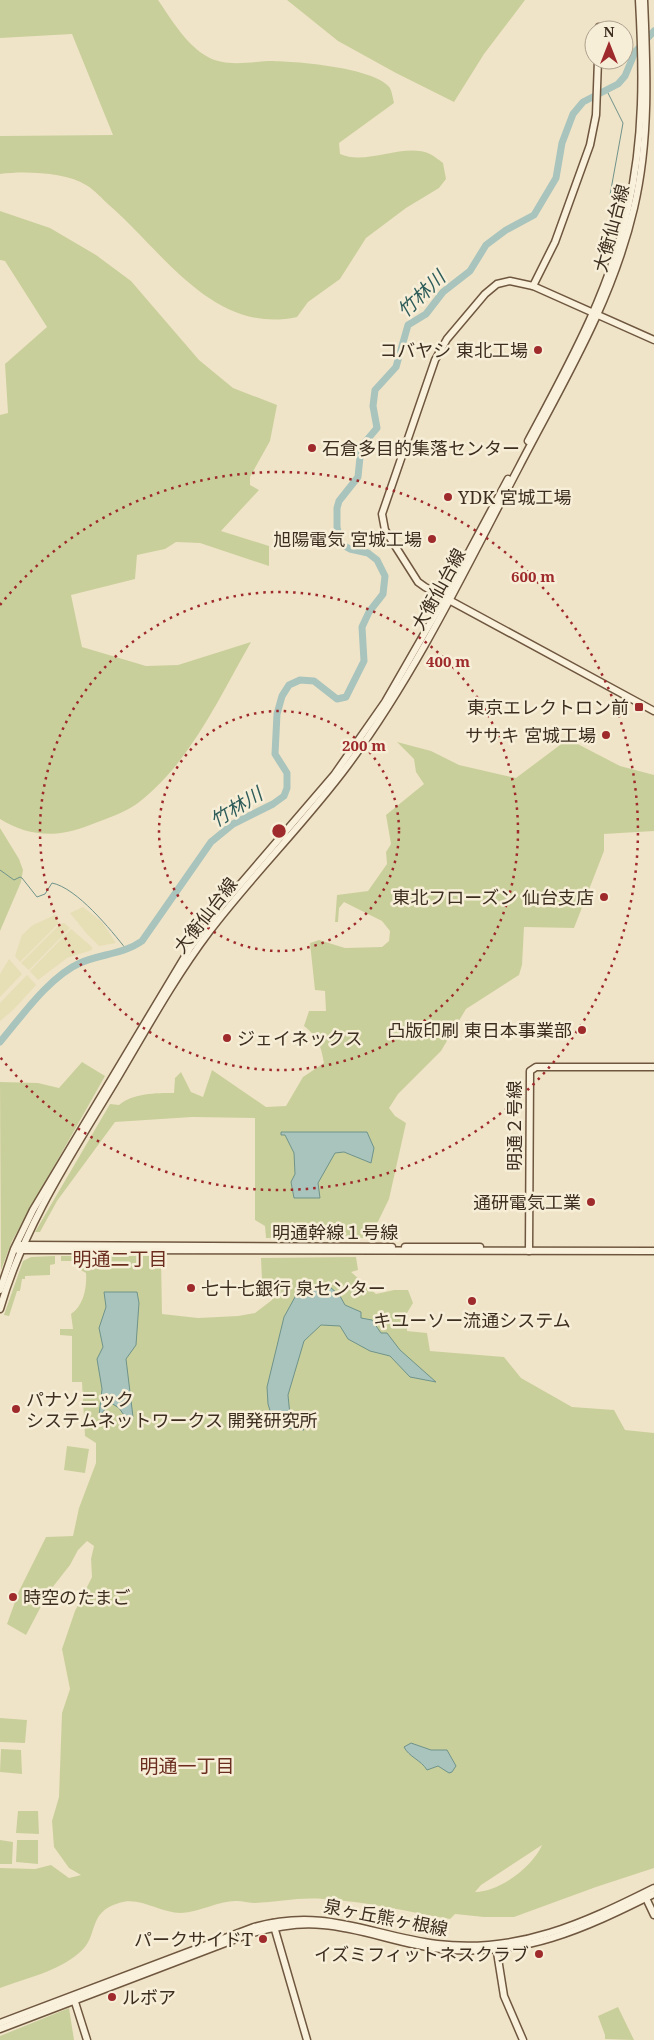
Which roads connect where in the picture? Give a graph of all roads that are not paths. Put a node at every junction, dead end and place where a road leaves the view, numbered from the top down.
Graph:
1 (639, 0) edge
2 (644, 0) edge
3 (643, 30) junction
4 (598, 70) edge
5 (533, 286) junction
6 (596, 315) junction
7 (654, 340) edge
8 (447, 599) junction
9 (654, 711) edge
10 (654, 1067) edge
11 (18, 1248) junction
12 (654, 1248) edge
13 (529, 1249) junction
14 (654, 1252) edge
15 (0, 1290) edge
16 (0, 1310) edge
17 (654, 1888) edge
18 (654, 1894) edge
19 (645, 1895) junction
20 (654, 1915) edge
21 (273, 1925) junction
22 (496, 1947) junction
23 (73, 1999) junction
24 (0, 2023) edge
25 (0, 2029) edge
26 (87, 2040) edge
27 (308, 2040) edge
28 (523, 2040) edge

1 - 3 main road, 大衡仙台線
2 - 3 main road, 大衡仙台線
3 - 6 main road, 大衡仙台線
3 - 6 main road, 大衡仙台線
4 - 5 main road
5 - 6 main road
5 - 8 main road
6 - 7 main road
6 - 8 main road, 大衡仙台線
8 - 9 main road
8 - 11 main road, 大衡仙台線
10 - 13 main road, 明通２号線
11 - 13 main road, 明通幹線１号線
11 - 15 main road, 大衡仙台線
11 - 16 main road, 大衡仙台線
12 - 13 main road, 明通幹線１号線
13 - 14 main road
17 - 19 main road, 泉ヶ丘熊ヶ根線
18 - 19 main road, 泉ヶ丘熊ヶ根線
19 - 20 main road
19 - 22 main road, 泉ヶ丘熊ヶ根線
21 - 22 main road, 泉ヶ丘熊ヶ根線
21 - 23 main road, 泉ヶ丘熊ヶ根線
21 - 27 main road
22 - 28 main road
23 - 24 main road, 泉ヶ丘熊ヶ根線
23 - 25 main road, 泉ヶ丘熊ヶ根線
23 - 26 main road

